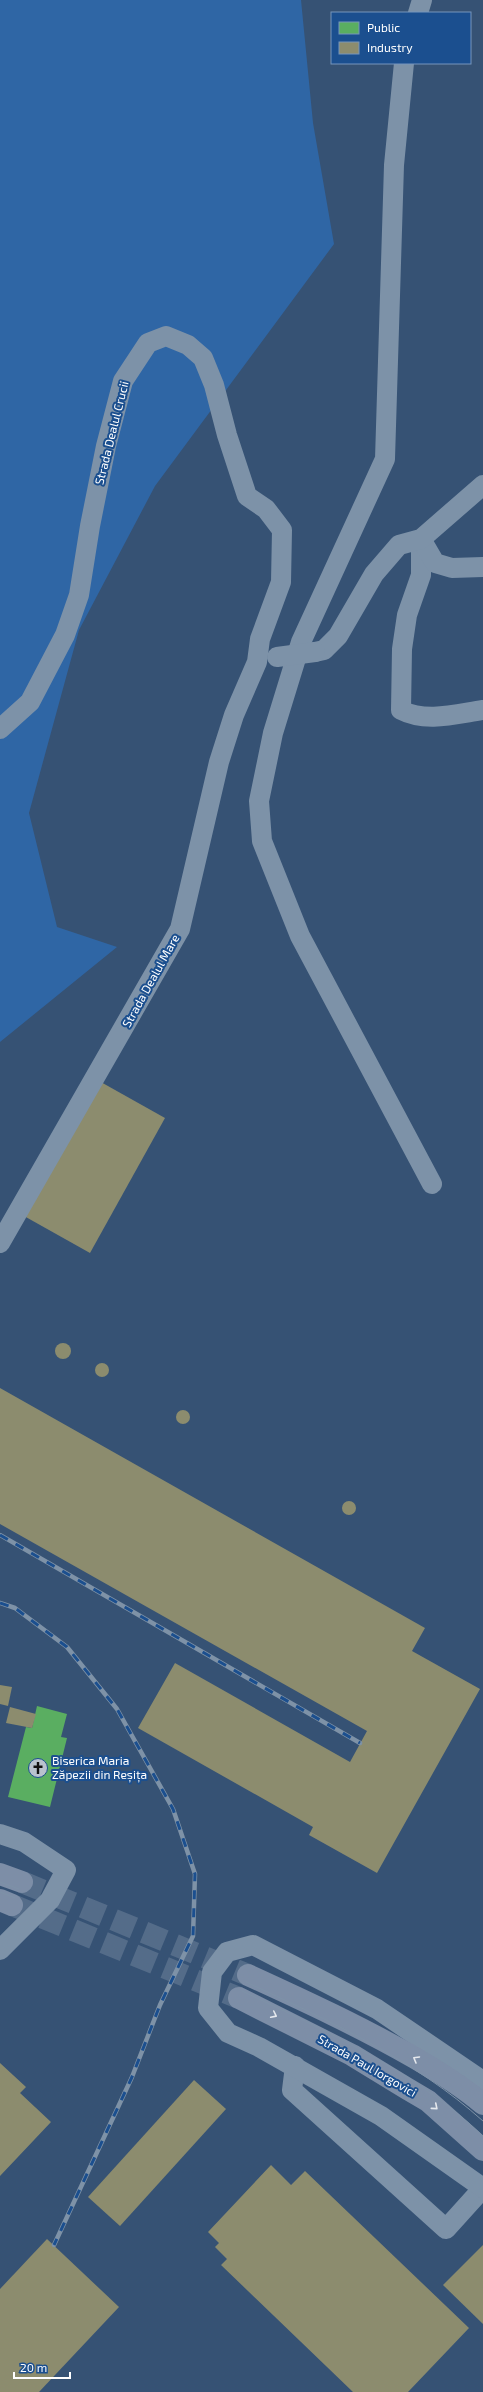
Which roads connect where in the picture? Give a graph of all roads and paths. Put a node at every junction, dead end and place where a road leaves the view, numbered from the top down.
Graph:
1 (422, 0) edge
2 (418, 12) edge
3 (404, 64) edge
4 (483, 485) edge
5 (421, 538) junction
6 (483, 567) edge
7 (256, 662) junction
8 (483, 710) edge
9 (0, 728) edge
10 (432, 1184) dead end
11 (0, 1243) edge
12 (0, 1834) edge
13 (0, 1874) edge
14 (22, 1882) tunnel mouth
15 (0, 1950) edge
16 (248, 1975) tunnel mouth
17 (239, 1998) tunnel mouth
18 (295, 2066) junction
19 (483, 2081) edge
20 (483, 2104) edge
21 (483, 2150) edge
22 (483, 2188) edge

1 - 2 street
3 - 10 street
4 - 5 street
5 - 6 street
5 - 7 street, bridge
5 - 8 street
7 - 9 street, Strada Dealul Crucii
7 - 11 street, Strada Dealul Mare
12 - 15 street
13 - 14 main road
20 -> 16 main road
17 -> 21 main road, Strada Paul Iorgovici
18 - 19 street
18 - 22 street
18 - 22 street

